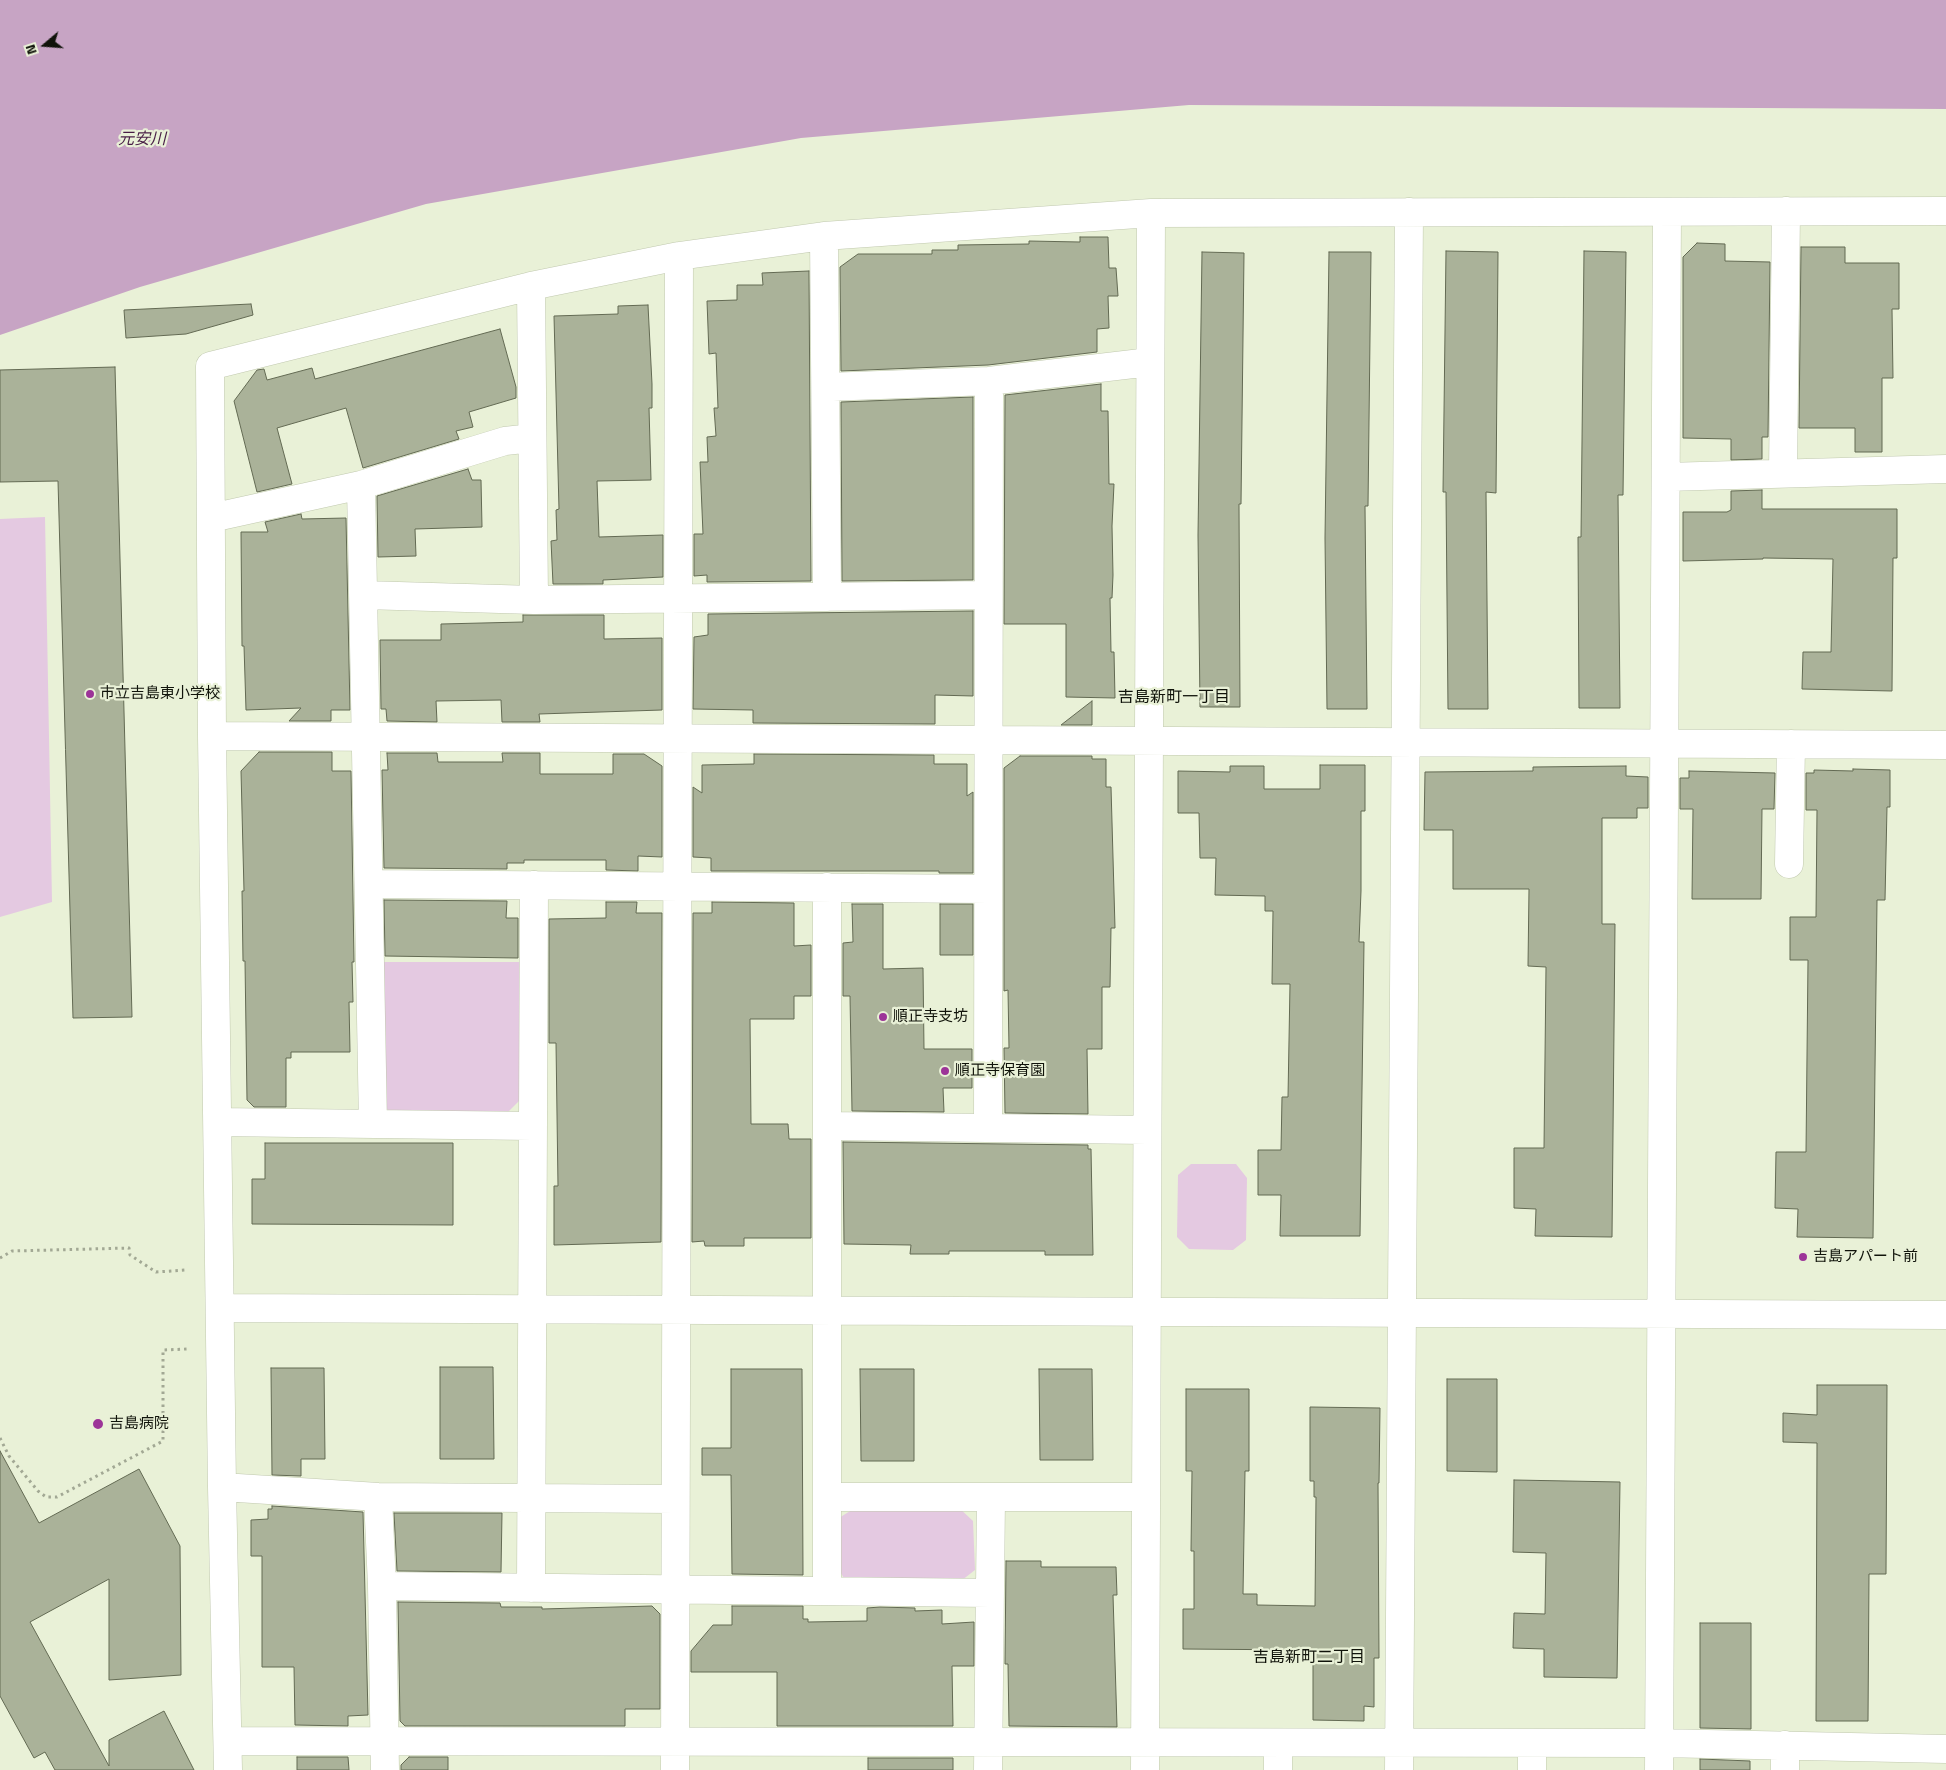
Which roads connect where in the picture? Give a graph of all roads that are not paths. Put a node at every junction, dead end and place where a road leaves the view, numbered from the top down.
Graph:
1 (1946, 211) edge
2 (1409, 212) junction
3 (1668, 212) junction
4 (1786, 212) junction
5 (1151, 213) junction
6 (824, 236) junction
7 (679, 256) junction
8 (531, 286) junction
9 (1150, 362) junction
10 (988, 381) junction
11 (826, 388) junction
12 (532, 438) junction
13 (1946, 469) edge
14 (1783, 473) junction
15 (1666, 477) junction
16 (361, 485) junction
17 (211, 518) junction
18 (364, 595) junction
19 (988, 595) junction
20 (827, 597) junction
21 (678, 598) junction
22 (534, 600) junction
23 (212, 736) junction
24 (366, 736) junction
25 (677, 738) junction
26 (988, 740) junction
27 (1148, 741) junction
28 (1406, 742) junction
29 (1665, 744) junction
30 (1791, 744) junction
31 (1946, 745) edge
32 (1789, 864) dead end
33 (370, 884) junction
34 (534, 885) junction
35 (677, 886) junction
36 (826, 887) junction
37 (988, 889) junction
38 (218, 1122) junction
39 (373, 1124) junction
40 (532, 1126) junction
41 (827, 1126) junction
42 (988, 1128) junction
43 (1147, 1130) junction
44 (220, 1308) junction
45 (532, 1309) junction
46 (676, 1310) junction
47 (827, 1310) junction
48 (1147, 1312) junction
49 (1402, 1313) junction
50 (1661, 1314) junction
51 (1946, 1315) edge
52 (222, 1487) junction
53 (378, 1497) junction
54 (826, 1497) junction
55 (1146, 1497) junction
56 (532, 1498) junction
57 (675, 1498) junction
58 (992, 1498) junction
59 (382, 1586) junction
60 (531, 1588) junction
61 (675, 1589) junction
62 (827, 1591) junction
63 (990, 1593) junction
64 (228, 1742) junction
65 (384, 1742) junction
66 (675, 1743) junction
67 (988, 1743) junction
68 (1145, 1743) junction
69 (1278, 1743) junction
70 (1400, 1743) junction
71 (1532, 1743) junction
72 (1659, 1743) junction
73 (1946, 1749) edge
74 (1785, 1757) edge
75 (228, 1770) edge
76 (384, 1770) edge
77 (675, 1770) edge
78 (988, 1770) edge
79 (1145, 1770) edge
80 (1278, 1770) edge
81 (1400, 1770) edge
82 (1532, 1770) edge
83 (1659, 1770) edge

1 - 4 street
2 - 3 street
2 - 5 street
2 - 28 street
3 - 4 street
3 - 15 street
4 - 14 street
5 - 6 street
5 - 9 street
6 - 7 street
6 - 11 street
7 - 8 street
7 - 21 street
8 - 12 street
8 - 17 street
9 - 10 street
9 - 27 street
10 - 11 street
10 - 19 street
11 - 20 street
12 - 16 street
12 - 22 street
13 - 14 street
14 - 15 street
15 - 29 street
16 - 17 street
16 - 18 street
17 - 23 street
18 - 22 street
18 - 24 street
19 - 20 street
19 - 26 street
20 - 21 street
21 - 22 street
21 - 25 street
23 - 24 street
23 - 38 street
24 - 25 street
24 - 33 street
25 - 26 street
25 - 35 street
26 - 27 street
26 - 37 street
27 - 28 street
27 - 43 street
28 - 29 street
28 - 49 street
29 - 30 street
29 - 50 street
30 - 31 street
30 - 32 street
33 - 34 street
33 - 39 street
34 - 35 street
34 - 40 street
35 - 36 street
35 - 46 street
36 - 37 street
36 - 41 street
37 - 42 street
38 - 39 street
38 - 44 street
39 - 40 street
40 - 45 street
41 - 42 street
41 - 47 street
42 - 43 street
43 - 48 street
44 - 45 street
44 - 52 street
45 - 46 street
45 - 56 street
46 - 47 street
46 - 57 street
47 - 48 street
47 - 54 street
48 - 49 street
48 - 55 street
49 - 50 street
49 - 70 street
50 - 51 street
50 - 72 street
52 - 53 street
52 - 64 street
53 - 56 street
53 - 59 street
54 - 58 street
54 - 62 street
55 - 58 street
55 - 68 street
56 - 57 street
56 - 60 street
57 - 61 street
58 - 63 street
59 - 60 street
59 - 65 street
60 - 61 street
61 - 62 street
61 - 66 street
62 - 63 street
63 - 67 street
64 - 65 street
64 - 75 street
65 - 66 street
65 - 76 street
66 - 67 street
66 - 77 street
67 - 68 street
67 - 78 street
68 - 69 street
68 - 79 street
69 - 70 street
69 - 80 street
70 - 71 street
70 - 81 street
71 - 72 street
71 - 82 street
72 - 74 street
72 - 83 street
73 - 74 street

